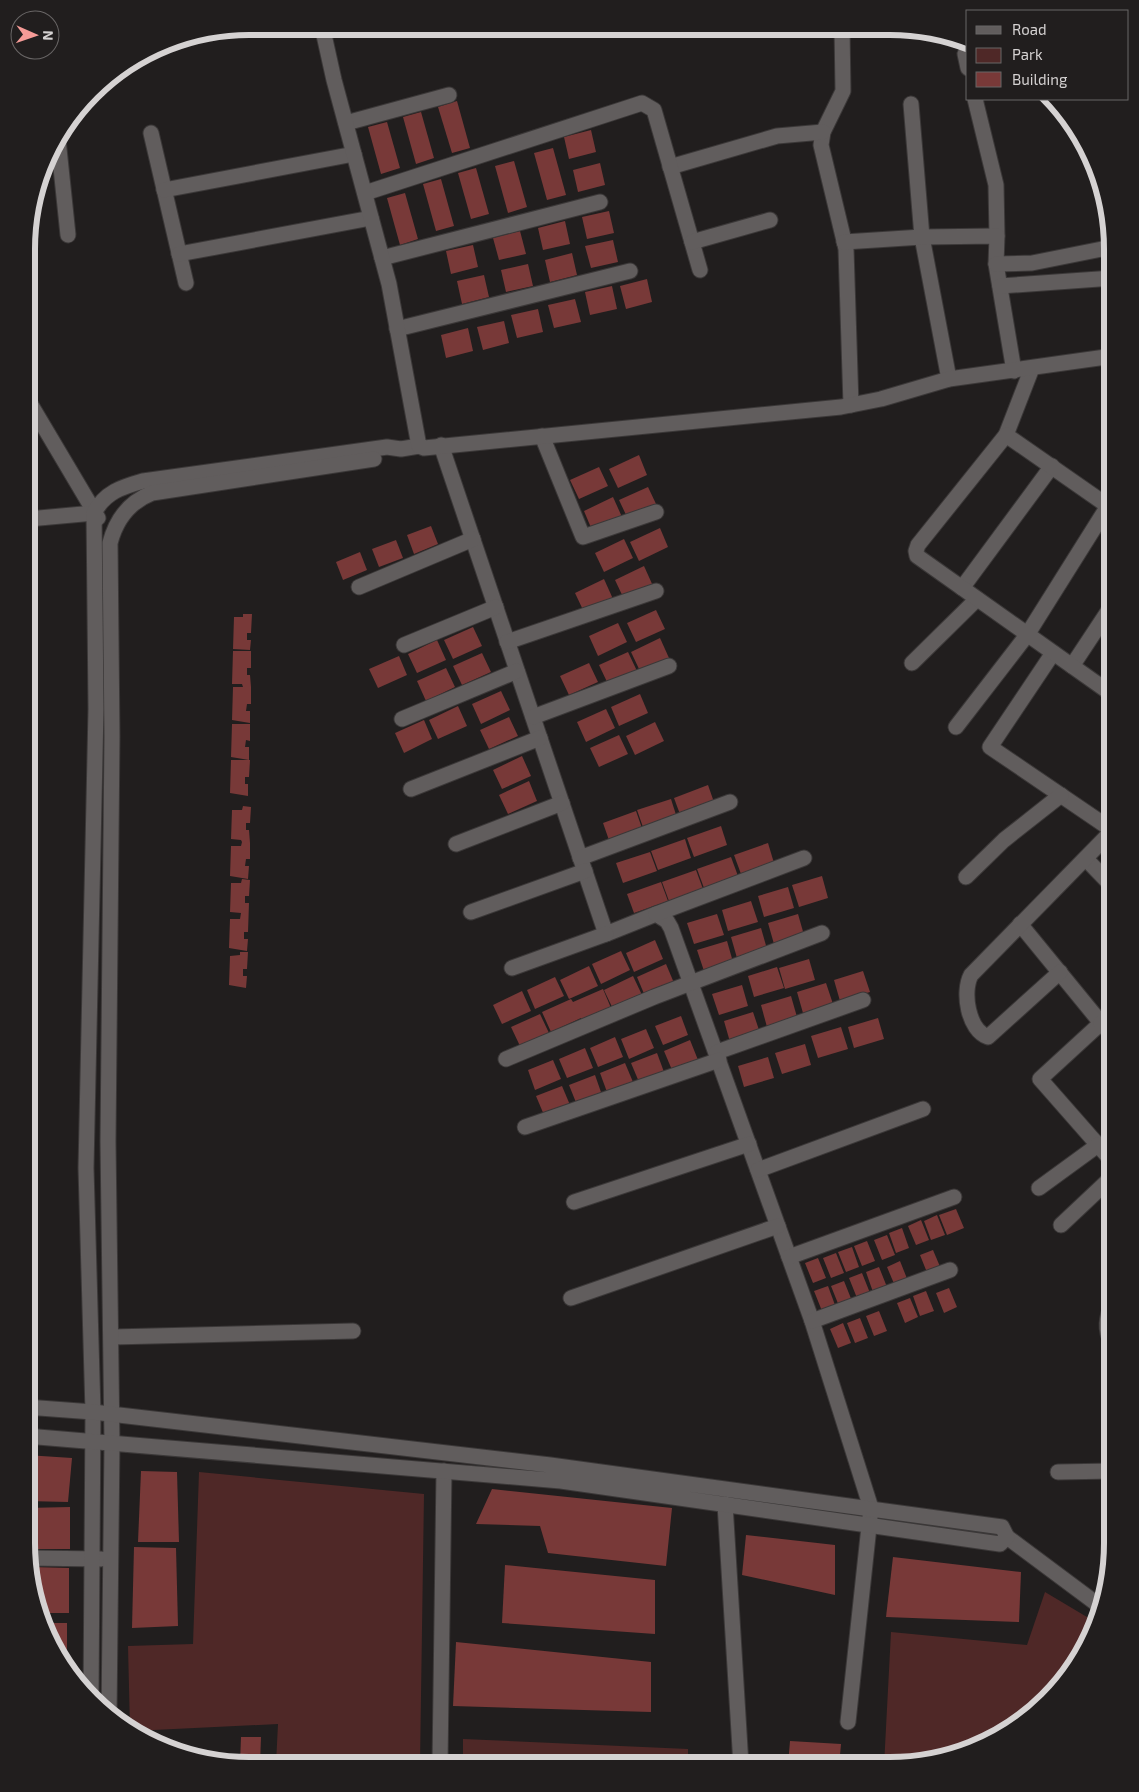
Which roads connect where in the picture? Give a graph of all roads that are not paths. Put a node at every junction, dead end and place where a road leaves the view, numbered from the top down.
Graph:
1 (324, 35) edge
2 (842, 35) edge
3 (449, 95) dead end
4 (975, 100) edge
5 (911, 104) dead end
6 (346, 122) junction
7 (823, 132) junction
8 (150, 133) dead end
9 (59, 150) edge
10 (354, 154) junction
11 (670, 166) junction
12 (164, 190) junction
13 (365, 193) junction
14 (600, 202) dead end
15 (371, 218) junction
16 (770, 220) dead end
17 (68, 235) dead end
18 (997, 236) junction
19 (922, 237) junction
20 (692, 242) junction
21 (844, 242) junction
22 (1104, 249) edge
23 (179, 254) junction
24 (382, 258) junction
25 (996, 264) junction
26 (630, 270) dead end
27 (700, 270) dead end
28 (1104, 279) edge
29 (186, 282) dead end
30 (1000, 286) junction
31 (397, 329) junction
32 (1104, 357) edge
33 (1032, 368) junction
34 (1014, 371) junction
35 (949, 379) junction
36 (840, 406) junction
37 (35, 412) edge
38 (1006, 435) junction
39 (542, 436) junction
40 (419, 446) junction
41 (441, 446) junction
42 (401, 450) junction
43 (1052, 466) junction
44 (1104, 500) edge
45 (94, 512) junction
46 (656, 512) dead end
47 (1104, 516) edge
48 (35, 518) edge
49 (112, 537) junction
50 (473, 539) junction
51 (358, 587) dead end
52 (962, 588) junction
53 (656, 591) dead end
54 (977, 599) junction
55 (496, 607) junction
56 (1104, 618) edge
57 (1027, 635) junction
58 (508, 642) junction
59 (404, 645) dead end
60 (1053, 653) junction
61 (912, 663) dead end
62 (668, 666) dead end
63 (1072, 666) junction
64 (517, 670) junction
65 (1104, 689) edge
66 (533, 717) junction
67 (402, 720) dead end
68 (956, 727) dead end
69 (540, 738) junction
70 (411, 790) dead end
71 (1061, 795) junction
72 (730, 802) dead end
73 (562, 804) junction
74 (1104, 825) edge
75 (1104, 839) edge
76 (456, 844) dead end
77 (804, 858) dead end
78 (1086, 859) junction
79 (582, 864) junction
80 (966, 878) dead end
81 (1104, 878) edge
82 (472, 912) dead end
83 (656, 914) junction
84 (1020, 924) junction
85 (822, 933) dead end
86 (606, 934) junction
87 (512, 968) dead end
88 (1060, 972) junction
89 (692, 983) junction
90 (863, 1000) dead end
91 (1101, 1023) junction
92 (1104, 1026) edge
93 (718, 1056) junction
94 (506, 1059) dead end
95 (109, 1097) junction
96 (86, 1098) junction
97 (923, 1109) dead end
98 (525, 1127) dead end
99 (86, 1142) junction
100 (108, 1142) junction
101 (748, 1144) junction
102 (1098, 1145) junction
103 (1104, 1152) edge
104 (758, 1170) junction
105 (1104, 1185) edge
106 (1039, 1188) dead end
107 (954, 1197) dead end
108 (574, 1202) dead end
109 (1061, 1225) dead end
110 (778, 1226) junction
111 (789, 1257) junction
112 (950, 1270) dead end
113 (571, 1298) dead end
114 (812, 1322) junction
115 (353, 1331) dead end
116 (112, 1337) junction
117 (35, 1408) edge
118 (93, 1412) junction
119 (110, 1414) junction
120 (35, 1437) edge
121 (92, 1441) junction
122 (112, 1443) junction
123 (444, 1471) junction
124 (1104, 1471) edge
125 (1058, 1472) dead end
126 (617, 1481) junction
127 (725, 1504) junction
128 (871, 1508) junction
129 (870, 1525) junction
130 (1007, 1537) junction
131 (35, 1558) edge
132 (93, 1559) junction
133 (110, 1559) junction
134 (1096, 1603) edge
135 (89, 1685) edge
136 (109, 1705) edge
137 (848, 1722) dead end
138 (440, 1757) edge
139 (741, 1757) edge

1 - 6 street
2 - 7 street
3 - 6 street
4 - 18 street
5 - 19 street
6 - 10 street
7 - 11 street
7 - 21 street
8 - 12 street
9 - 17 street
10 - 12 street
10 - 13 street
11 - 13 street
11 - 20 street
12 - 23 street
13 - 15 street
14 - 24 street
15 - 23 street
15 - 24 street
16 - 20 street
18 - 19 street
18 - 25 street
19 - 21 street
19 - 35 street
20 - 27 street
21 - 36 street
22 - 25 street
23 - 29 street
24 - 31 street
25 - 30 street
26 - 31 street
28 - 30 street
30 - 34 street
31 - 40 street
32 - 33 street
33 - 34 street
33 - 38 street
34 - 35 street
35 - 36 street
36 - 39 street
37 - 45 street
38 - 43 street
38 - 52 street
39 - 41 street
39 - 46 street
40 - 41 street
40 - 42 street
41 - 50 street
42 - 45 street
42 - 49 street
43 - 44 street
43 - 52 street
45 - 48 street
45 - 49 street
45 - 96 street
47 - 57 street
49 - 95 street
50 - 51 street
50 - 55 street
52 - 54 street
53 - 58 street
54 - 57 street
54 - 61 street
55 - 58 street
55 - 59 street
56 - 63 street
57 - 60 street
57 - 68 street
58 - 64 street
60 - 63 street
60 - 71 street
62 - 66 street
63 - 65 street
64 - 66 street
64 - 67 street
66 - 69 street
69 - 70 street
69 - 73 street
71 - 74 street
71 - 80 street
72 - 79 street
73 - 76 street
73 - 79 street
75 - 78 street
77 - 83 street
78 - 81 street
78 - 84 street
79 - 82 street
79 - 86 street
83 - 86 street
83 - 89 street
84 - 88 street
84 - 88 street
85 - 89 street
86 - 87 street
88 - 91 street
89 - 93 street
89 - 94 street
90 - 93 street
91 - 92 street
91 - 102 street
93 - 98 street
93 - 101 street
95 - 96 street
95 - 100 street
96 - 99 street
97 - 104 street
99 - 100 street
99 - 118 street
100 - 116 street
101 - 104 street
101 - 108 street
102 - 103 street
102 - 106 street
104 - 110 street
105 - 109 street
107 - 111 street
110 - 111 street
110 - 113 street
111 - 114 street
112 - 114 street
114 - 128 street
115 - 116 street
116 - 119 street
117 - 118 street
118 - 119 street
118 - 121 street
119 - 122 street
119 - 126 street
120 - 121 street
121 - 122 street
121 - 132 street
122 - 123 street
122 - 133 street
123 - 126 street
123 - 138 street
124 - 125 street
126 - 127 street
126 - 128 street
127 - 129 street
127 - 139 street
128 - 129 street
128 - 130 street
129 - 130 street
129 - 137 street
130 - 134 street
131 - 132 street
132 - 133 street
132 - 135 street
133 - 136 street

